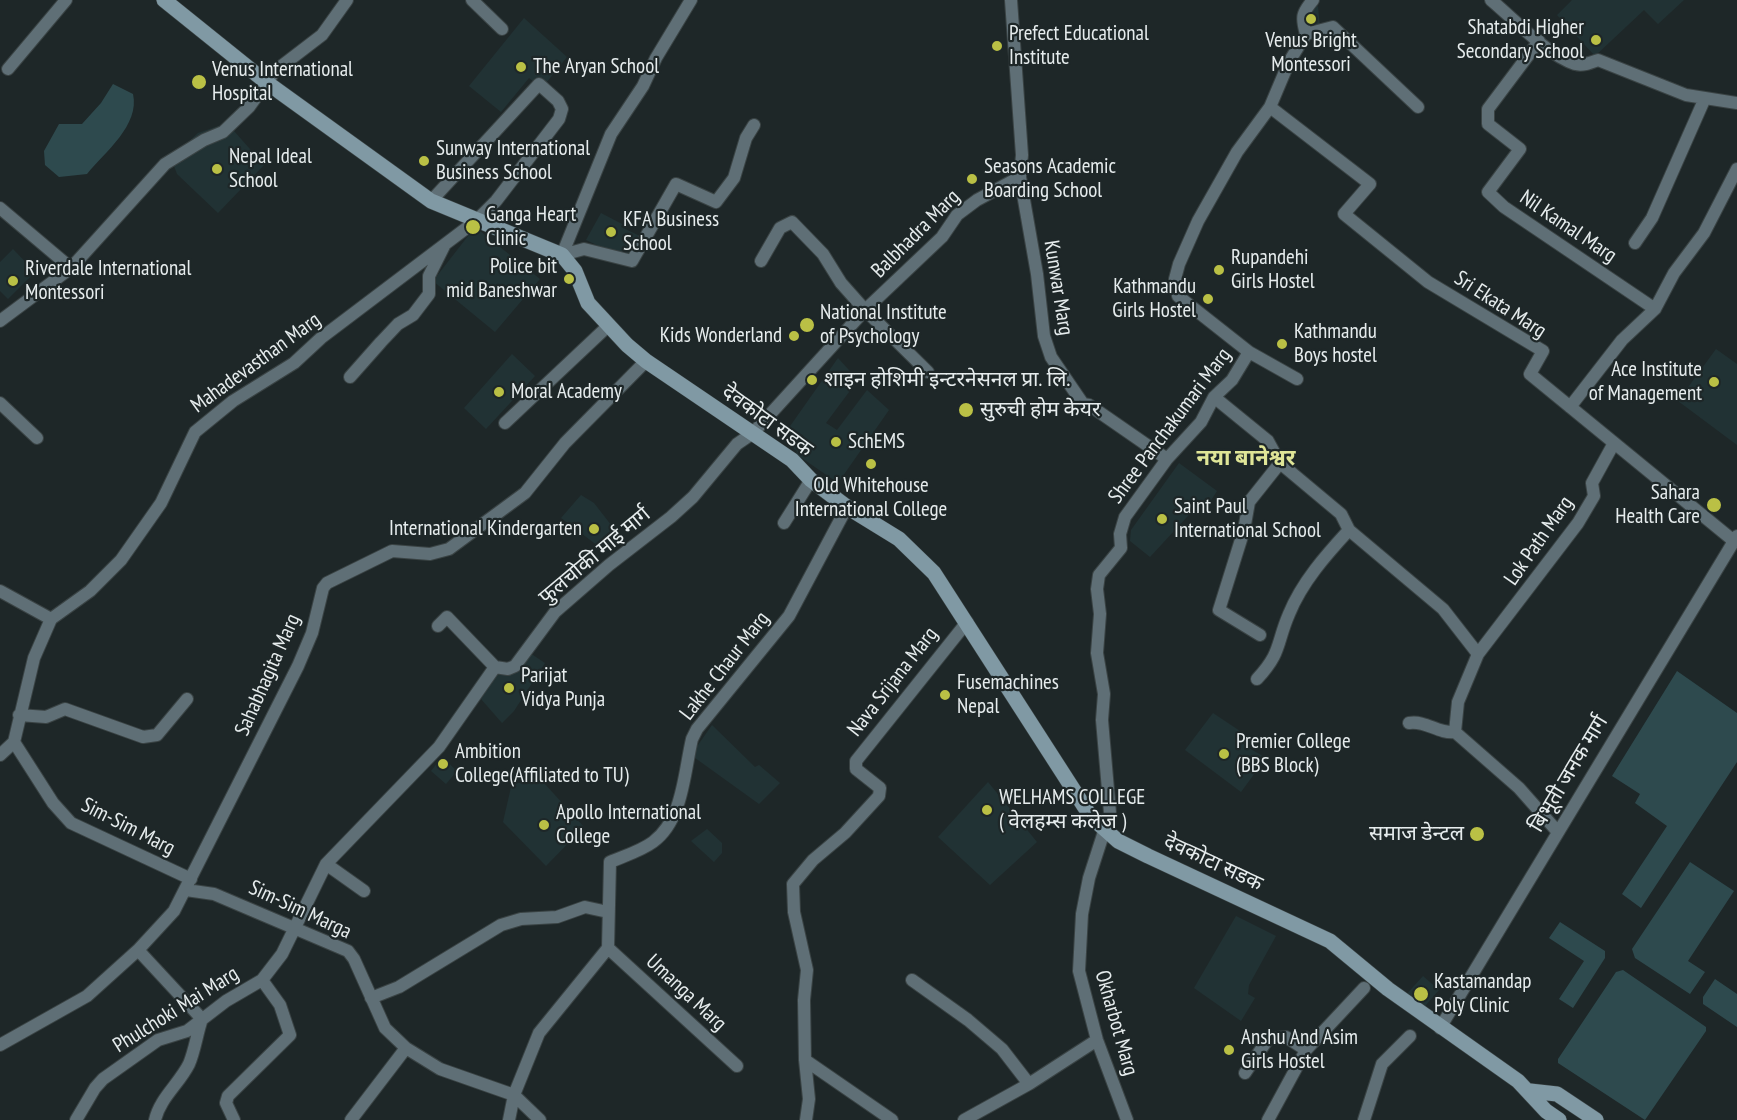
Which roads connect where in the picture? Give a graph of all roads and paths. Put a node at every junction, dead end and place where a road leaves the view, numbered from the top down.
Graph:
1 (66, 0) edge
2 (164, 0) edge
3 (346, 0) edge
4 (472, 0) edge
5 (691, 0) edge
6 (1011, 0) edge
7 (1313, 0) edge
8 (1491, 0) edge
9 (502, 29) dead end
10 (1306, 34) junction
11 (1539, 41) junction
12 (8, 69) dead end
13 (266, 82) junction
14 (1705, 98) junction
15 (1737, 103) edge
16 (1270, 107) junction
17 (1418, 107) dead end
18 (754, 125) dead end
19 (1737, 169) edge
20 (1020, 177) junction
21 (431, 201) junction
22 (0, 208) edge
23 (477, 220) junction
24 (1635, 243) dead end
25 (445, 244) junction
26 (562, 255) junction
27 (761, 261) dead end
28 (71, 268) junction
29 (1655, 309) junction
30 (865, 310) junction
31 (0, 321) edge
32 (608, 326) junction
33 (1249, 352) junction
34 (646, 362) junction
35 (928, 372) dead end
36 (350, 377) dead end
37 (1297, 379) dead end
38 (1214, 397) junction
39 (0, 403) edge
40 (1570, 408) junction
41 (505, 423) dead end
42 (753, 433) junction
43 (37, 438) dead end
44 (1614, 443) junction
45 (1167, 459) junction
46 (1280, 463) junction
47 (811, 480) junction
48 (847, 507) junction
49 (784, 523) dead end
50 (1349, 530) junction
51 (1735, 538) edge
52 (0, 591) edge
53 (51, 619) junction
54 (967, 622) junction
55 (438, 626) dead end
56 (1260, 635) dead end
57 (1479, 654) junction
58 (495, 667) junction
59 (1257, 679) dead end
60 (187, 699) dead end
61 (19, 715) junction
62 (1409, 723) dead end
63 (1455, 732) junction
64 (14, 742) junction
65 (0, 755) edge
66 (1103, 830) junction
67 (1557, 831) junction
68 (326, 864) junction
69 (188, 884) junction
70 (364, 891) dead end
71 (608, 912) junction
72 (292, 929) junction
73 (609, 948) junction
74 (138, 950) junction
75 (262, 980) junction
76 (912, 980) dead end
77 (1364, 988) dead end
78 (371, 998) junction
79 (202, 1019) junction
80 (1440, 1028) junction
81 (1410, 1036) dead end
82 (1097, 1040) junction
83 (0, 1045) edge
84 (405, 1048) junction
85 (1306, 1050) junction
86 (805, 1060) junction
87 (737, 1066) dead end
88 (1245, 1073) dead end
89 (1029, 1084) junction
90 (1530, 1091) junction
91 (514, 1095) junction
92 (76, 1120) edge
93 (155, 1120) edge
94 (234, 1120) edge
95 (351, 1120) edge
96 (509, 1120) edge
97 (540, 1120) edge
98 (806, 1120) edge
99 (892, 1120) edge
100 (964, 1120) edge
101 (1127, 1120) edge
102 (1268, 1120) edge
103 (1364, 1120) edge
104 (1559, 1120) edge
105 (1596, 1120) edge

1 - 12 street
2 - 13 main road
3 - 13 street
4 - 9 street
5 - 26 street
6 - 20 street
7 - 10 street
8 - 11 street
10 - 16 street, Shree Panchakumari Marg
10 - 17 street
11 - 14 street
11 - 29 street, Nil Kamal Marg
13 - 21 main road
13 - 28 street
14 - 15 street
14 - 24 street
16 - 33 street, Shree Panchakumari Marg
16 - 40 street, Sri Ekata Marg
18 - 26 street
19 - 29 street
20 - 30 street, Balbhadra Marg
20 - 45 street, Kunwar Marg
21 - 23 main road
21 - 23 street, Mahadevasthan Marg
22 - 28 street
23 - 25 street, Mahadevasthan Marg
23 - 26 main road
25 - 36 street
25 - 53 street, Mahadevasthan Marg
26 - 32 main road, देवकोटा सडक
27 - 30 street
28 - 31 street
29 - 40 street
30 - 35 street
30 - 42 street, Balbhadra Marg
32 - 34 main road, देवकोटा सडक
32 - 41 street
33 - 37 street
33 - 38 street, Shree Panchakumari Marg
34 - 42 main road, देवकोटा सडक
34 - 69 street, Sahabhagita Marg
38 - 45 street, Shree Panchakumari Marg
38 - 46 street
39 - 43 street
40 - 44 street, Sri Ekata Marg
42 - 47 main road, देवकोटा सडक
42 - 58 street, फुलचोकी माई मार्ग
44 - 51 street, Sri Ekata Marg
44 - 57 street, Lok Path Marg
45 - 66 street, Shree Panchakumari Marg
46 - 50 street
46 - 56 street
47 - 48 main road, देवकोटा सडक
47 - 49 street
48 - 54 main road, देवकोटा सडक
48 - 71 street, Lakhe Chaur Marg
50 - 57 street
50 - 59 street
51 - 67 street, बिभूती जनक मार्ग
52 - 53 street
53 - 61 street
54 - 66 main road, देवकोटा सडक
54 - 86 street, Nava Srijana Marg
55 - 58 street
57 - 63 street, Lok Path Marg
58 - 68 street
60 - 61 street
61 - 64 street
62 - 63 street
63 - 67 street
64 - 65 street
64 - 69 street, Sim-Sim Marg
66 - 80 main road, देवकोटा सडक
66 - 82 street, Okharbot Marg
67 - 80 street, बिभूती जनक मार्ग
68 - 70 street
68 - 72 street
69 - 72 street, Sim-Sim Marga
69 - 74 street, Sahabhagita Marg
71 - 73 street, Lakhe Chaur Marg
71 - 78 street
72 - 75 street, Phulchoki Mai Marg
72 - 78 street, Sim-Sim Marga
73 - 87 street, Umanga Marg
73 - 91 street
74 - 79 street
74 - 83 street, Sahabhagita Marg
75 - 79 street, Phulchoki Mai Marg
75 - 94 street
76 - 89 street
77 - 85 street
78 - 84 street, Sim-Sim Marga
79 - 92 street, Phulchoki Mai Marg
79 - 93 street
80 - 90 main road, देवकोटा सडक
81 - 103 street
82 - 89 street
82 - 101 street, Okharbot Marg
84 - 91 street, Sim-Sim Marga
84 - 95 street
85 - 88 street
85 - 102 street
86 - 98 street
86 - 99 street
89 - 100 street
90 - 104 main road
90 - 105 main road
91 - 96 street
91 - 97 street

